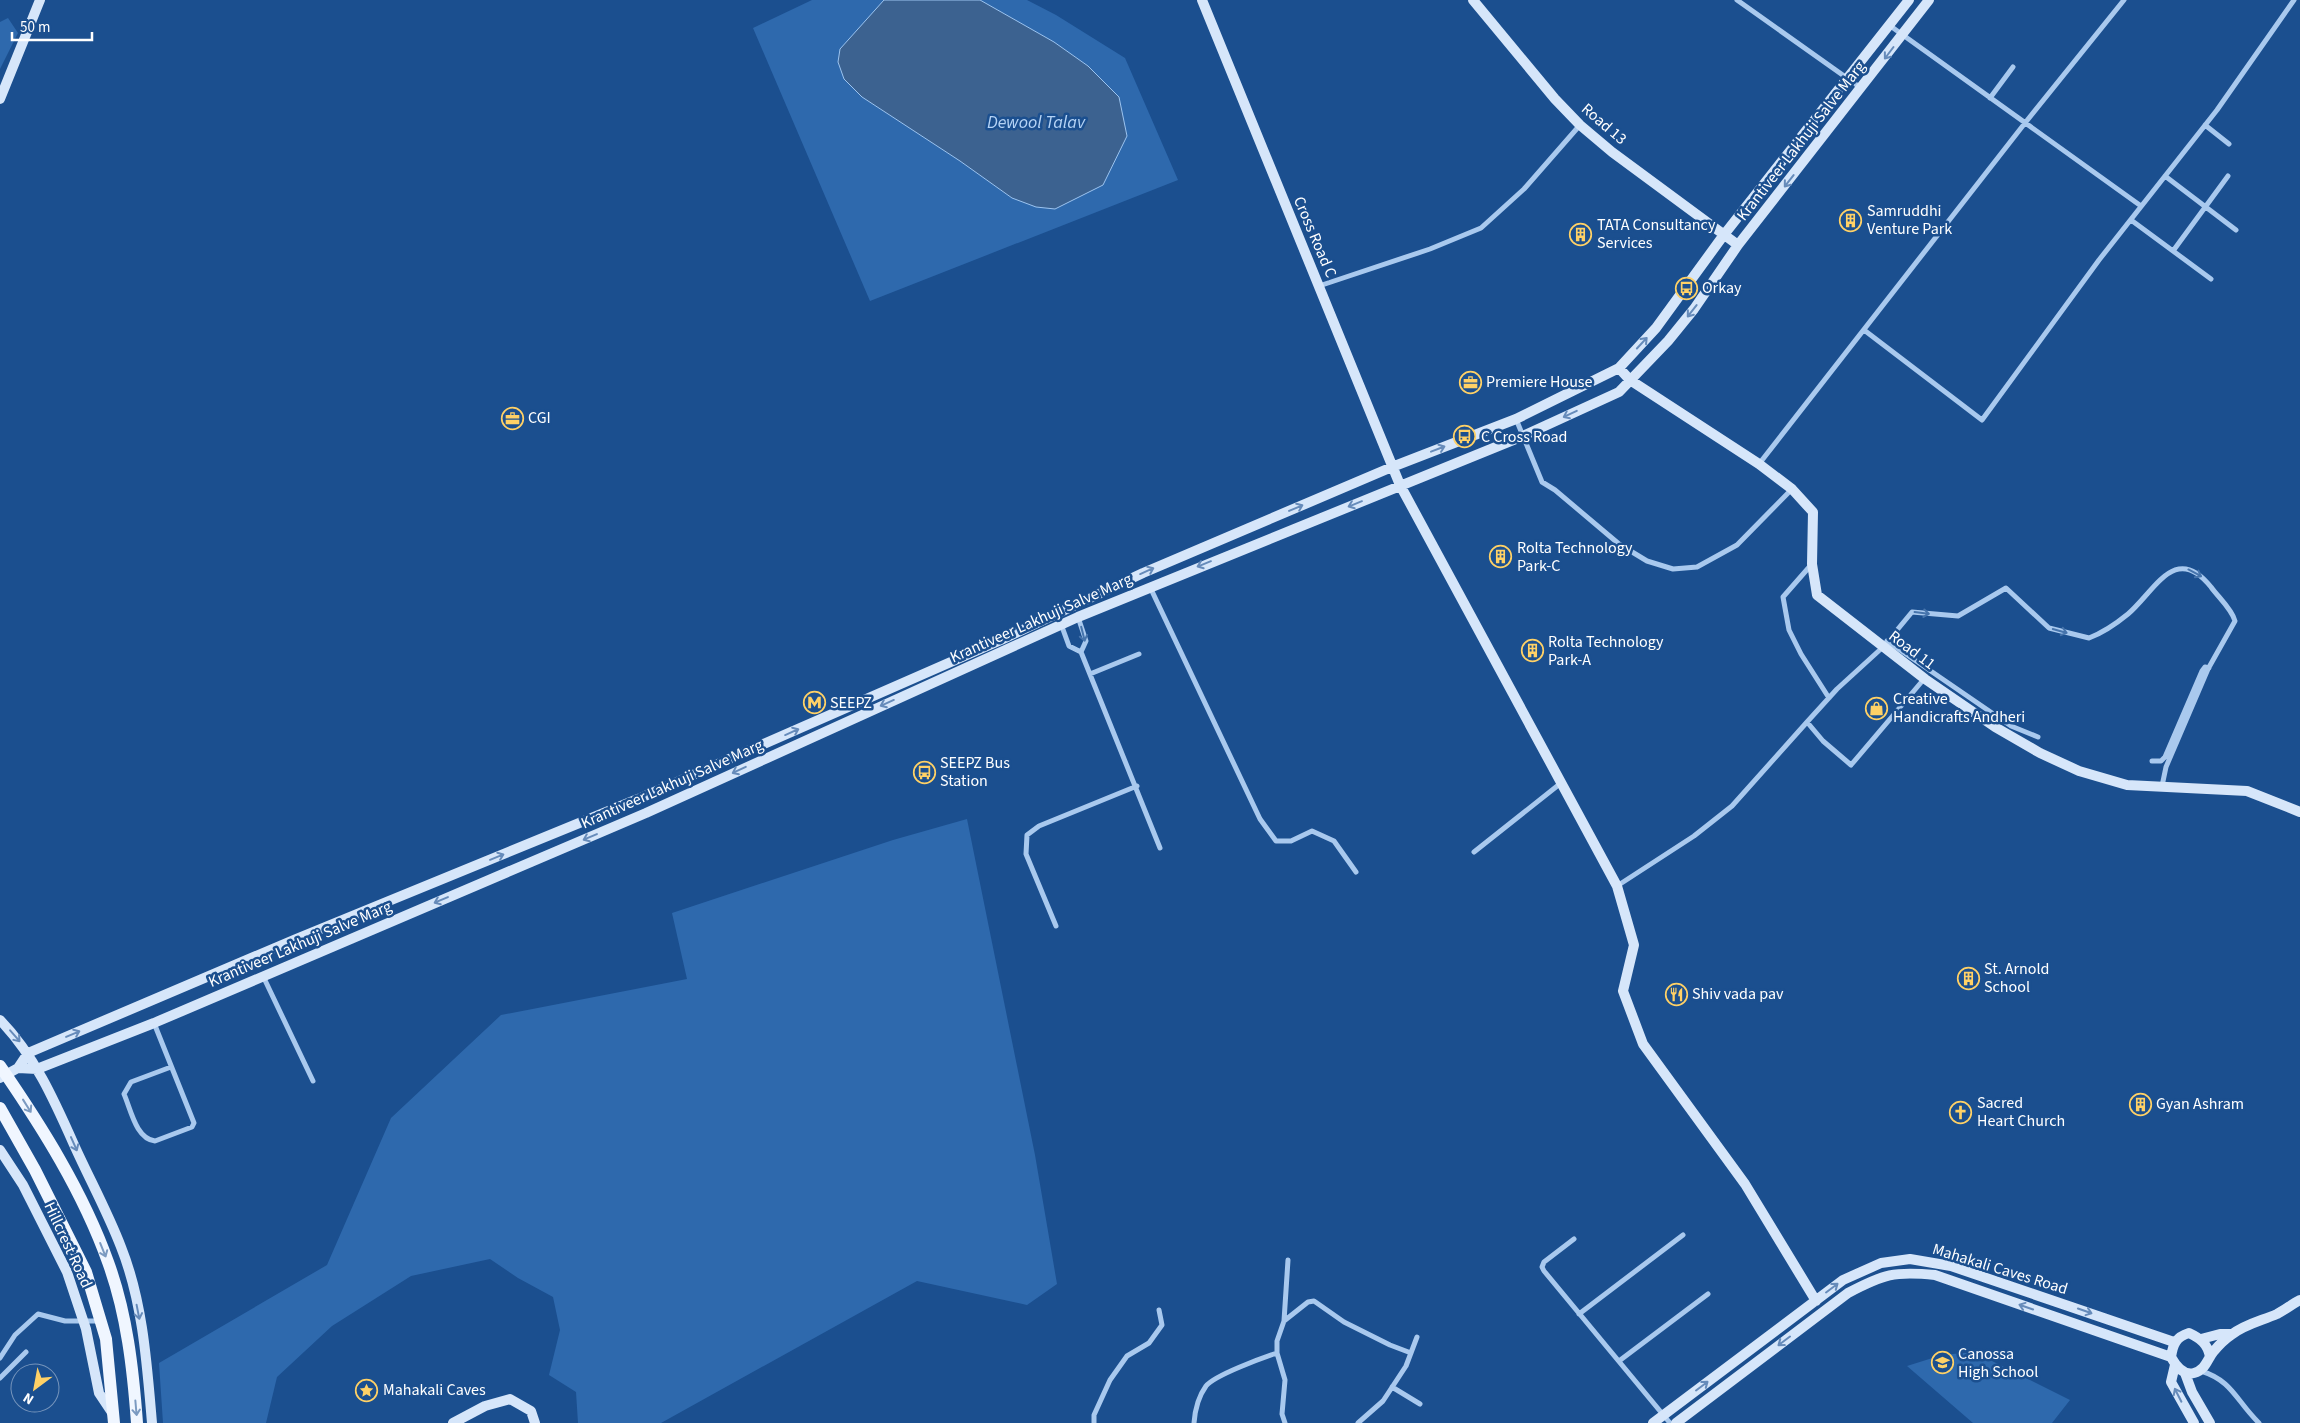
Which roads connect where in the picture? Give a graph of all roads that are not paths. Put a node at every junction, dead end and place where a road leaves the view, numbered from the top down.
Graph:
1 (40, 0) edge
2 (1202, 0) edge
3 (1473, 0) edge
4 (1737, 0) edge
5 (1909, 0) edge
6 (1929, 0) edge
7 (2124, 0) edge
8 (2294, 0) edge
9 (1889, 25) junction
10 (1902, 35) junction
11 (2013, 67) dead end
12 (1847, 79) junction
13 (1862, 88) junction
14 (1990, 98) junction
15 (0, 99) edge
16 (2025, 123) junction
17 (1580, 125) junction
18 (2205, 125) junction
19 (2229, 144) dead end
20 (2165, 176) junction
21 (2228, 176) dead end
22 (2141, 206) junction
23 (2205, 207) junction
24 (2131, 220) junction
25 (2236, 230) dead end
26 (1723, 236) junction
27 (1738, 245) junction
28 (2173, 251) junction
29 (2211, 279) dead end
30 (1319, 286) junction
31 (1864, 330) junction
32 (1619, 368) junction
33 (1630, 380) junction
34 (1516, 419) junction
35 (1523, 436) junction
36 (1759, 464) junction
37 (1392, 466) junction
38 (1400, 485) junction
39 (1792, 488) junction
40 (1812, 564) junction
41 (1150, 586) junction
42 (1078, 617) junction
43 (1061, 624) junction
44 (1885, 644) junction
45 (1081, 652) junction
46 (1139, 654) dead end
47 (2209, 668) junction
48 (1090, 674) junction
49 (1925, 679) junction
50 (1829, 698) junction
51 (1807, 722) junction
52 (2038, 737) dead end
53 (2152, 761) dead end
54 (1561, 782) junction
55 (1136, 786) junction
56 (2162, 786) junction
57 (638, 799) junction
58 (2300, 812) edge
59 (646, 813) junction
60 (1160, 848) dead end
61 (1474, 852) dead end
62 (1356, 872) dead end
63 (1617, 886) junction
64 (1056, 926) dead end
65 (264, 976) junction
66 (0, 1020) edge
67 (154, 1022) junction
68 (28, 1053) junction
69 (0, 1066) edge
70 (171, 1066) junction
71 (18, 1068) junction
72 (37, 1069) junction
73 (0, 1078) edge
74 (312, 1081) dead end
75 (0, 1108) edge
76 (0, 1150) edge
77 (1683, 1235) dead end
78 (1574, 1239) dead end
79 (1288, 1260) dead end
80 (1708, 1294) dead end
81 (2300, 1300) edge
82 (1816, 1301) junction
83 (1159, 1310) dead end
84 (1579, 1314) junction
85 (83, 1321) junction
86 (100, 1321) junction
87 (1284, 1321) junction
88 (2232, 1334) junction
89 (1417, 1338) dead end
90 (2201, 1339) junction
91 (2174, 1342) junction
92 (26, 1352) dead end
93 (1411, 1352) junction
94 (1277, 1353) junction
95 (2210, 1357) junction
96 (0, 1358) edge
97 (1619, 1361) junction
98 (2173, 1361) junction
99 (2200, 1370) junction
100 (2185, 1373) junction
101 (0, 1378) edge
102 (1392, 1387) junction
103 (1420, 1404) dead end
104 (114, 1419) edge
105 (1667, 1419) edge
106 (137, 1423) edge
107 (152, 1423) edge
108 (454, 1423) edge
109 (535, 1423) edge
110 (1094, 1423) edge
111 (1194, 1423) edge
112 (1285, 1423) edge
113 (1358, 1423) edge
114 (1653, 1423) edge
115 (1676, 1423) edge
116 (2194, 1423) edge
117 (2210, 1423) edge
118 (2259, 1423) edge

1 - 15 main road
2 - 30 main road, Cross Road C
3 - 17 main road, Road 13
4 - 12 street
5 - 9 main road, Krantiveer Lakhuji Salve Marg
6 - 10 main road, Krantiveer Lakhuji Salve Marg
7 - 16 street
8 - 18 street
9 - 10 street
9 - 12 main road, Krantiveer Lakhuji Salve Marg
10 -> 13 main road, Krantiveer Lakhuji Salve Marg
10 - 14 street
11 - 14 street
12 - 13 street
12 - 26 main road, Krantiveer Lakhuji Salve Marg
13 -> 27 main road, Krantiveer Lakhuji Salve Marg
14 - 16 street
16 - 22 street
16 - 31 street
17 - 26 main road, Road 13
17 - 30 street
18 - 19 street
18 - 20 street
20 - 22 street
20 - 23 street
21 - 23 street
22 - 24 street
23 - 25 street
23 - 28 street
24 - 28 street
24 - 31 street
26 - 27 main road, Road 13
32 -> 26 main road, Krantiveer Lakhuji Salve Marg
27 -> 33 main road, Krantiveer Lakhuji Salve Marg
28 - 29 street
30 - 37 main road, Cross Road C
31 - 36 street
32 - 33 main road, Road 11
32 - 34 main road, Krantiveer Lakhuji Salve Marg
33 -> 35 main road, Krantiveer Lakhuji Salve Marg
33 - 36 main road, Road 11
34 - 35 street
37 -> 34 main road, Krantiveer Lakhuji Salve Marg
35 - 38 main road, Krantiveer Lakhuji Salve Marg
35 - 39 street
36 - 39 main road, Road 11
37 - 38 main road, Cross Road C
57 -> 37 main road, Krantiveer Lakhuji Salve Marg
38 -> 41 main road, Krantiveer Lakhuji Salve Marg
38 - 54 main road, Cross Road C
39 - 40 main road, Road 11
40 - 44 main road, Road 11
40 - 50 street
41 - 42 main road, Krantiveer Lakhuji Salve Marg
41 - 62 street
42 - 43 main road, Krantiveer Lakhuji Salve Marg
42 -> 45 street
43 - 45 street
43 -> 59 main road, Krantiveer Lakhuji Salve Marg
44 -> 47 street
44 - 49 main road, Road 11
44 - 50 street
44 - 52 street
45 - 48 street
46 - 48 street
47 - 53 street
47 - 56 street
48 - 55 street
49 - 51 street
49 - 56 main road, Road 11
50 - 51 street
51 - 63 street
54 - 61 street
54 - 63 main road, Cross Road C
55 - 60 street
55 - 64 street
56 - 58 main road, Road 11
57 - 59 main road
68 -> 57 main road, Krantiveer Lakhuji Salve Marg
59 -> 65 main road, Krantiveer Lakhuji Salve Marg
63 - 82 main road, Cross Road C
65 - 67 main road, Krantiveer Lakhuji Salve Marg
65 - 74 street
66 -> 68 main road
67 - 70 street
67 - 72 main road, Krantiveer Lakhuji Salve Marg
68 - 71 main road
68 - 72 main road
69 -> 106 main road, bridge
70 - 70 street
71 - 72 main road, Krantiveer Lakhuji Salve Marg
71 - 73 main road
72 -> 107 main road
75 - 86 main road
76 - 85 main road, Hillcrest Road
77 - 84 street
78 - 84 street
79 - 87 street
80 - 97 street
81 - 88 main road
82 -> 91 main road, Mahakali Caves Road
105 -> 82 main road, Mahakali Caves Road
83 - 110 street
84 - 97 street
85 - 86 street
85 - 96 street
85 - 104 main road, Hillcrest Road
86 - 104 main road
87 - 93 street
87 - 94 street
88 - 90 main road
88 - 95 main road
89 - 93 street
90 - 91 main road
90 - 95 main road
91 - 98 main road
92 - 101 street
93 - 102 street
94 - 111 street
94 - 112 street
95 - 99 main road
97 - 105 street
98 - 100 main road
98 -> 115 main road, Mahakali Caves Road
116 -> 98 main road
99 - 100 main road
99 - 118 street
100 - 117 main road
102 - 103 street
102 - 113 street
105 - 114 main road, Mahakali Caves Road
108 - 109 main road

